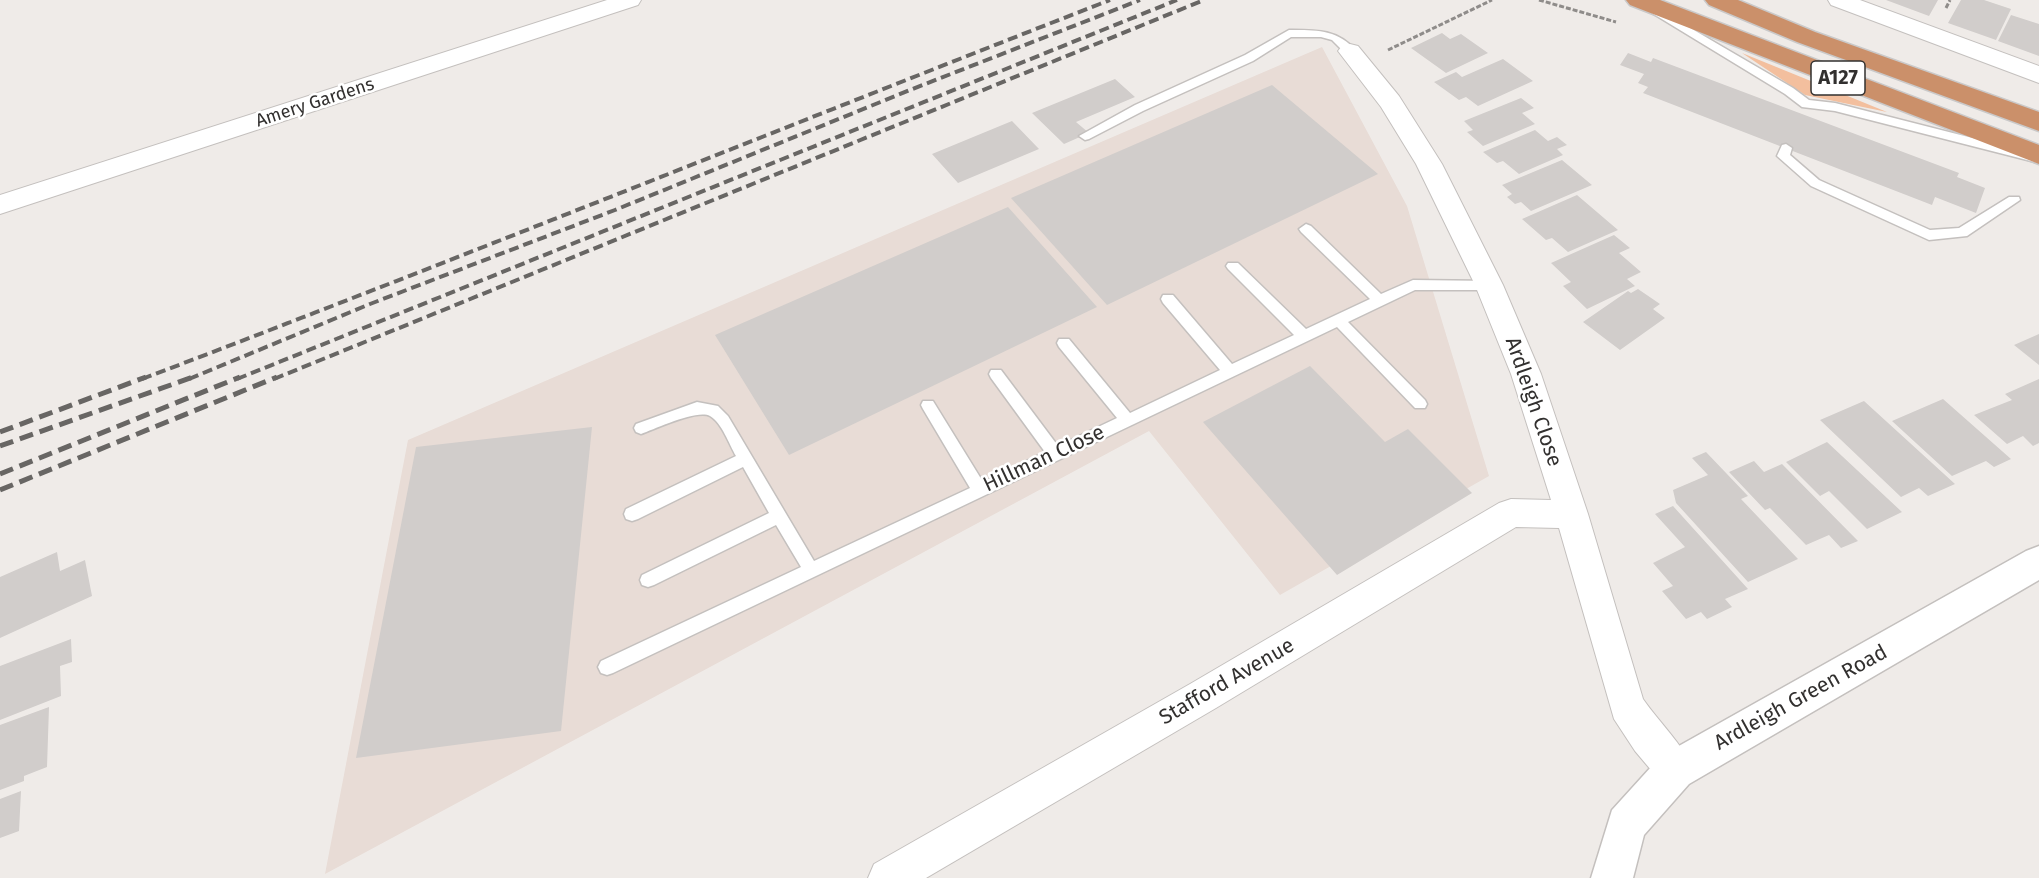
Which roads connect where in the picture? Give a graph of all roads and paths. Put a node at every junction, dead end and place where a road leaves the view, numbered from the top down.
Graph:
1 (630, 0) edge
2 (1492, 0) edge
3 (1539, 0) edge
4 (1717, 0) edge
5 (1839, 0) edge
6 (1640, 1) edge
7 (1625, 24) dead end
8 (1355, 58) junction
9 (2039, 75) edge
10 (2039, 122) edge
11 (1084, 136) dead end
12 (1786, 148) dead end
13 (2039, 157) edge
14 (2014, 200) dead end
15 (0, 205) edge
16 (1306, 229) dead end
17 (1233, 266) dead end
18 (1489, 285) junction
19 (1168, 298) dead end
20 (1380, 301) junction
21 (1338, 320) junction
22 (1304, 336) junction
23 (1064, 343) dead end
24 (1230, 372) junction
25 (996, 374) dead end
26 (1420, 404) dead end
27 (928, 405) dead end
28 (1127, 420) junction
29 (641, 428) dead end
30 (1055, 454) junction
31 (745, 459) junction
32 (981, 490) junction
33 (632, 514) dead end
34 (1572, 514) junction
35 (778, 516) junction
36 (2039, 562) edge
37 (811, 570) junction
38 (648, 580) dead end
39 (607, 667) dead end
40 (1675, 770) junction
41 (888, 878) edge
42 (1612, 878) edge

1 - 15 street, Amery Gardens
2 - 8 path
3 - 7 path
4 - 10 highway, A127
5 - 9 street
6 - 13 highway, A127
6 - 13 lane
8 - 11 lane
8 - 18 street, Ardleigh Close
12 - 14 lane
16 - 20 lane
17 - 22 lane
18 - 20 lane, Hillman Close
18 - 34 street, Ardleigh Close
19 - 24 lane
20 - 21 lane, Hillman Close
21 - 22 lane, Hillman Close
21 - 26 lane
22 - 24 lane, Hillman Close
23 - 28 lane
24 - 28 lane, Hillman Close
25 - 30 lane
27 - 32 lane
28 - 30 lane, Hillman Close
29 - 31 lane
30 - 32 lane, Hillman Close
31 - 33 lane
31 - 35 lane
32 - 37 lane, Hillman Close
34 - 40 street, Ardleigh Close
34 - 41 street, Stafford Avenue
35 - 37 lane
35 - 38 lane
36 - 40 street, Ardleigh Green Road
37 - 39 lane, Hillman Close
40 - 42 street, Ardleigh Green Road

